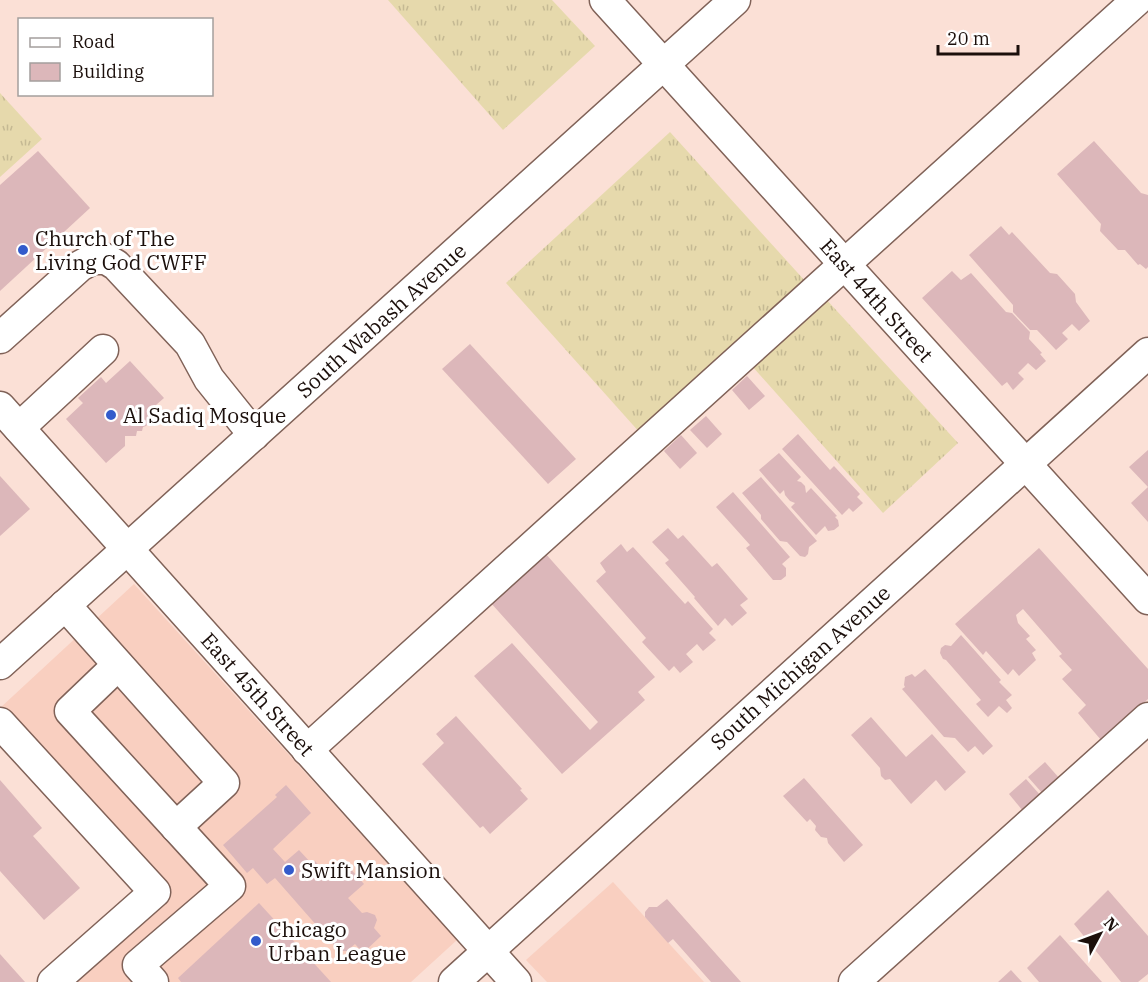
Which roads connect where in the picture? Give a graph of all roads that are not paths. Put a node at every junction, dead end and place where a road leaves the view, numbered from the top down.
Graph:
1 (605, 0) edge
2 (735, 0) edge
3 (1137, 0) edge
4 (664, 64) junction
5 (845, 264) junction
6 (0, 338) edge
7 (103, 350) dead end
8 (1148, 353) edge
9 (9, 417) edge
10 (254, 435) junction
11 (1025, 464) junction
12 (127, 549) junction
13 (1148, 599) edge
14 (65, 605) junction
15 (0, 664) edge
16 (118, 665) junction
17 (1148, 718) edge
18 (0, 723) edge
19 (308, 750) junction
20 (176, 827) junction
21 (488, 951) junction
22 (53, 982) edge
23 (153, 982) edge
24 (454, 982) edge
25 (516, 982) edge
26 (854, 982) edge

1 - 4 street, East 44th Street
2 - 4 street, South Wabash Avenue
3 - 5 street
4 - 5 street, East 44th Street
4 - 10 street, South Wabash Avenue
5 - 11 street, East 44th Street
5 - 19 street
6 - 10 street
7 - 9 street
8 - 11 street, South Michigan Avenue
9 - 12 street, East 45th Street
10 - 12 street, South Wabash Avenue
11 - 13 street, East 44th Street
11 - 21 street, South Michigan Avenue
12 - 14 street, South Wabash Avenue
12 - 19 street, East 45th Street
14 - 15 street, South Wabash Avenue
14 - 16 street
16 - 20 street
16 - 20 street
17 - 26 street
18 - 22 street
19 - 21 street, East 45th Street
20 - 23 street
21 - 24 street, South Michigan Avenue
21 - 25 street, East 45th Street

